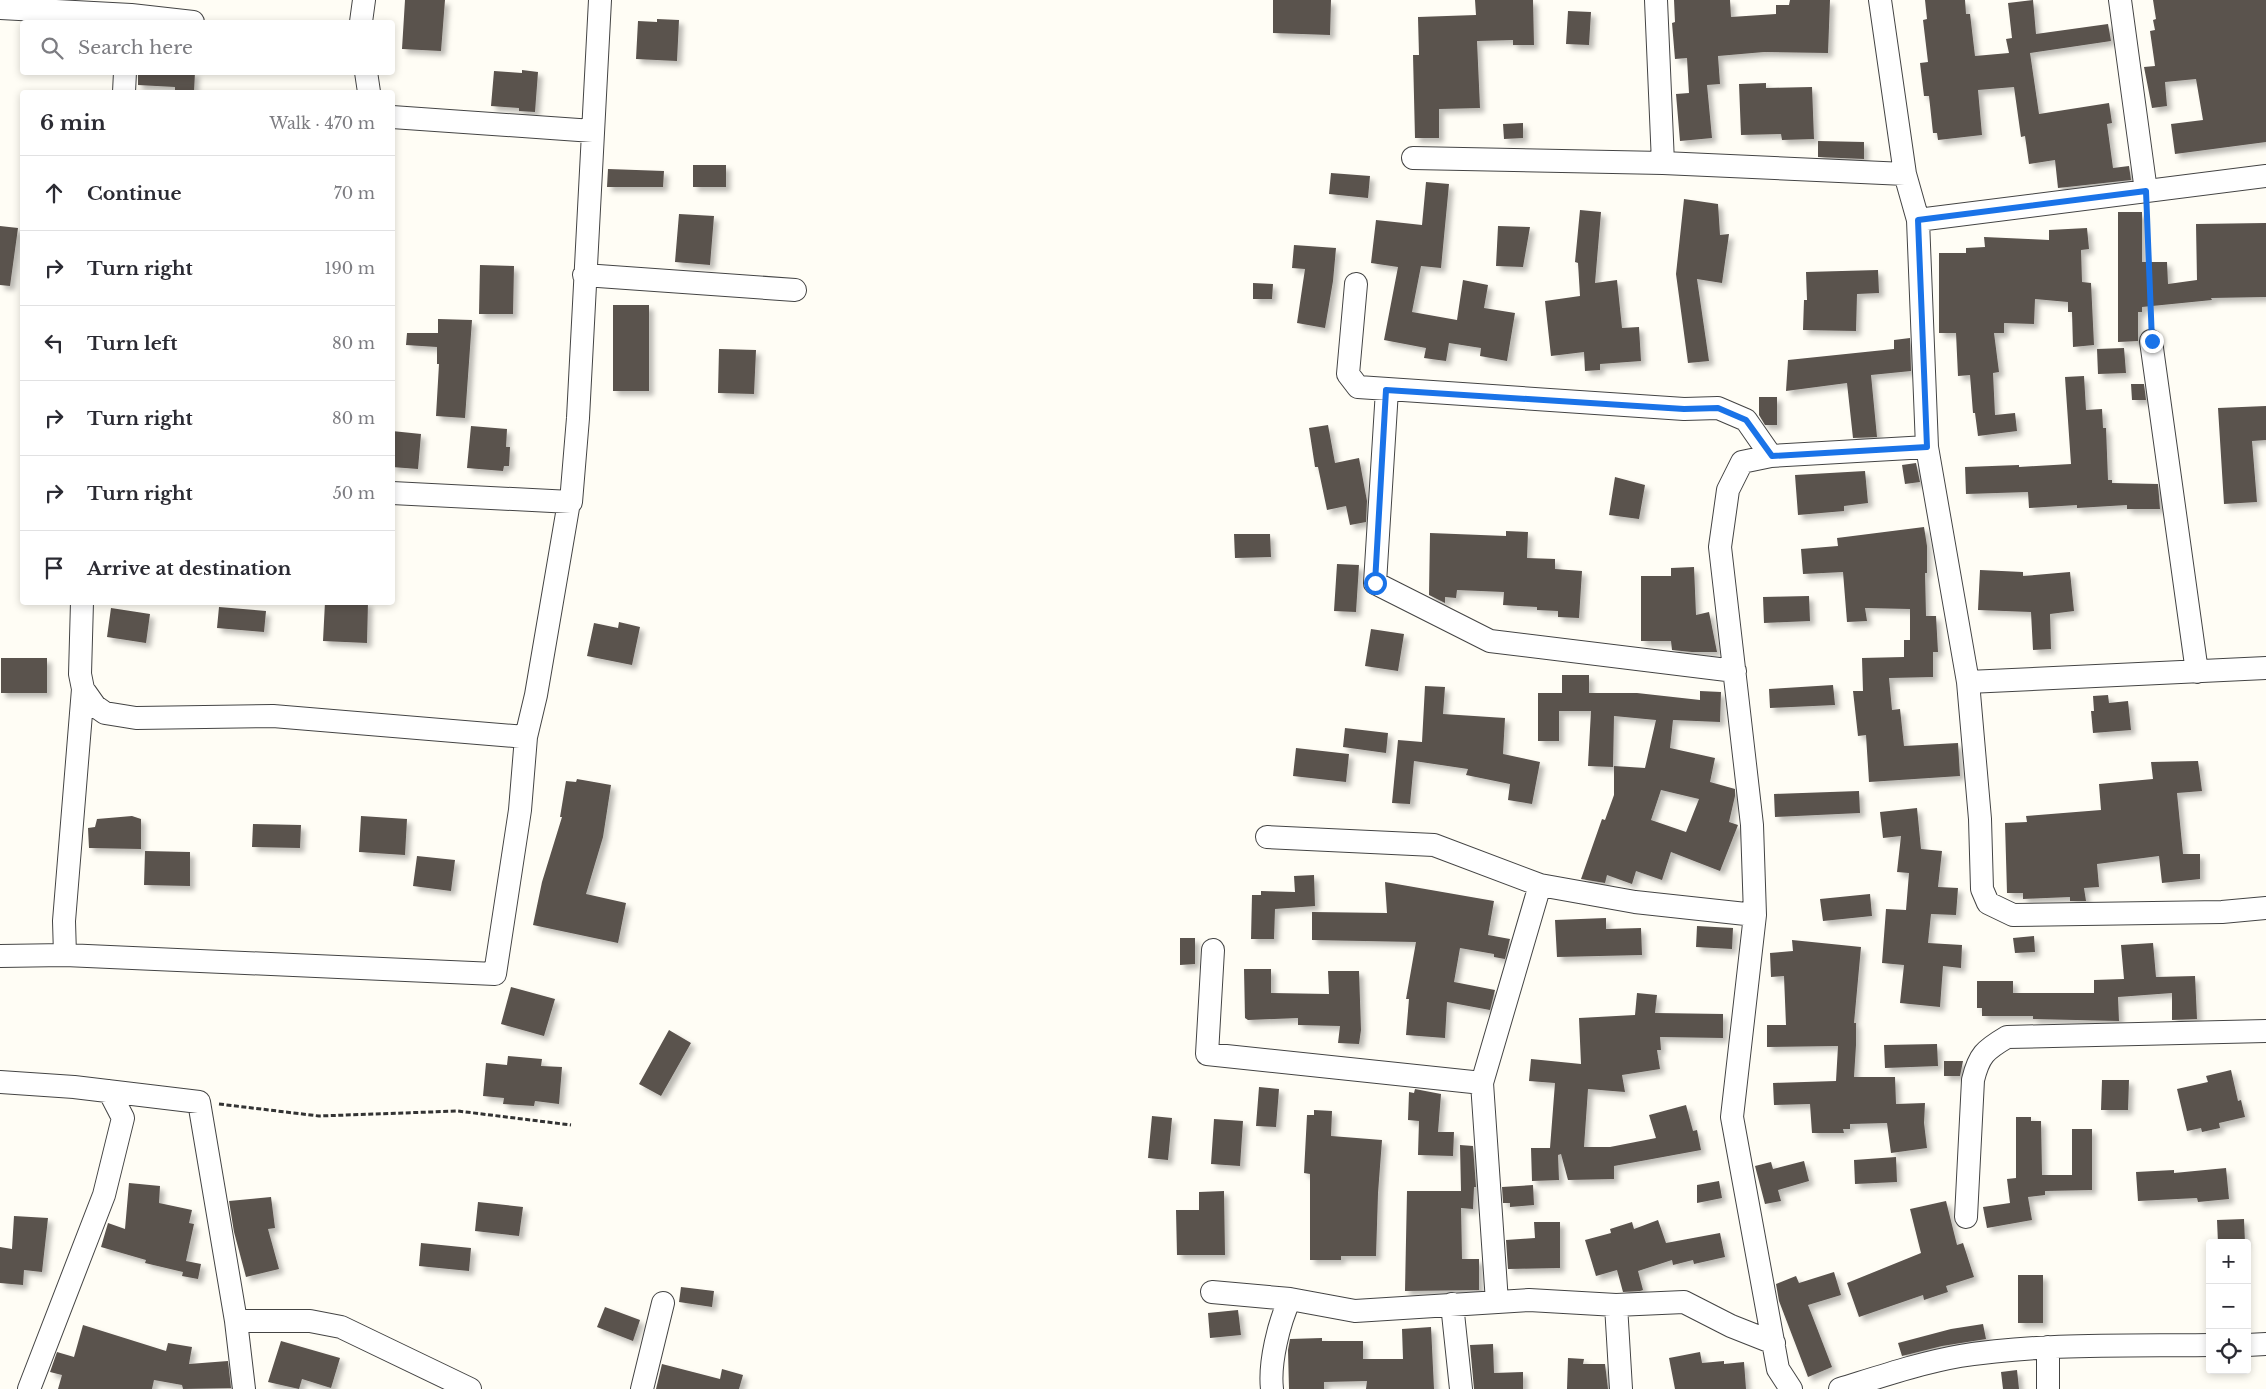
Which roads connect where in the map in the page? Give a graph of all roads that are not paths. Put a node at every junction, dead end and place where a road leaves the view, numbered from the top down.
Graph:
1 (364, 0) edge
2 (600, 0) edge
3 (1656, 0) edge
4 (1880, 0) edge
5 (2120, 0) edge
6 (0, 8) edge
7 (130, 19) edge
8 (151, 20) edge
9 (361, 20) edge
10 (126, 75) edge
11 (366, 75) edge
12 (124, 90) edge
13 (369, 90) edge
14 (395, 116) edge
15 (593, 131) junction
16 (1413, 158) dead end
17 (1663, 163) junction
18 (1905, 174) junction
19 (2266, 176) edge
20 (2146, 191) junction
21 (1918, 220) junction
22 (584, 274) junction
23 (1356, 284) dead end
24 (795, 290) dead end
25 (2152, 341) road end
26 (1386, 390) junction
27 (1927, 447) junction
28 (1772, 456) junction
29 (395, 493) edge
30 (571, 502) junction
31 (82, 605) edge
32 (2266, 668) edge
33 (1735, 670) junction
34 (2197, 672) junction
35 (1968, 682) junction
36 (83, 689) junction
37 (526, 737) junction
38 (1267, 837) dead end
39 (1540, 885) junction
40 (2266, 908) edge
41 (1755, 915) junction
42 (1213, 950) dead end
43 (65, 955) junction
44 (0, 956) edge
45 (2266, 1031) edge
46 (0, 1082) edge
47 (1482, 1083) junction
48 (109, 1091) junction
49 (1966, 1217) dead end
50 (1212, 1292) dead end
51 (1290, 1299) junction
52 (1497, 1302) junction
53 (663, 1303) dead end
54 (1452, 1304) junction
55 (1616, 1305) junction
56 (236, 1321) junction
57 (1774, 1343) junction
58 (2266, 1344) edge
59 (2206, 1345) edge
60 (2251, 1345) edge
61 (2048, 1347) junction
62 (29, 1389) edge
63 (244, 1389) edge
64 (470, 1389) edge
65 (642, 1389) edge
66 (1272, 1389) edge
67 (1461, 1389) edge
68 (1621, 1389) edge
69 (1791, 1389) edge
70 (1840, 1389) edge
71 (2048, 1389) edge

1 - 9 street
2 - 15 street
3 - 17 street
4 - 18 street
5 - 20 street
6 - 7 street
7 - 8 street
10 - 12 street
11 - 13 street
14 - 15 street
15 - 22 street
16 - 17 street
17 - 18 street
18 - 21 street
19 - 20 street
20 - 21 street
21 - 27 street
22 - 24 street
22 - 30 street
23 - 26 street
25 - 34 street
26 - 28 street
26 - 33 street
27 - 28 street
27 - 35 street
28 - 33 street
29 - 30 street
30 - 37 street
31 - 36 street
32 - 34 street
33 - 41 street
34 - 35 street
35 - 40 street
36 - 37 street
36 - 43 street
37 - 43 street
38 - 39 street
39 - 41 street
39 - 47 street
41 - 57 street
42 - 47 street
43 - 44 street
45 - 49 street
46 - 48 street
47 - 52 street
48 - 56 street
48 - 62 street
50 - 51 street
51 - 54 street
51 - 66 street
52 - 54 street
52 - 55 street
53 - 65 street
54 - 67 street
55 - 57 street
55 - 68 street
56 - 63 street
56 - 64 street
57 - 69 street
58 - 60 street
59 - 61 street
61 - 70 street
61 - 71 street

